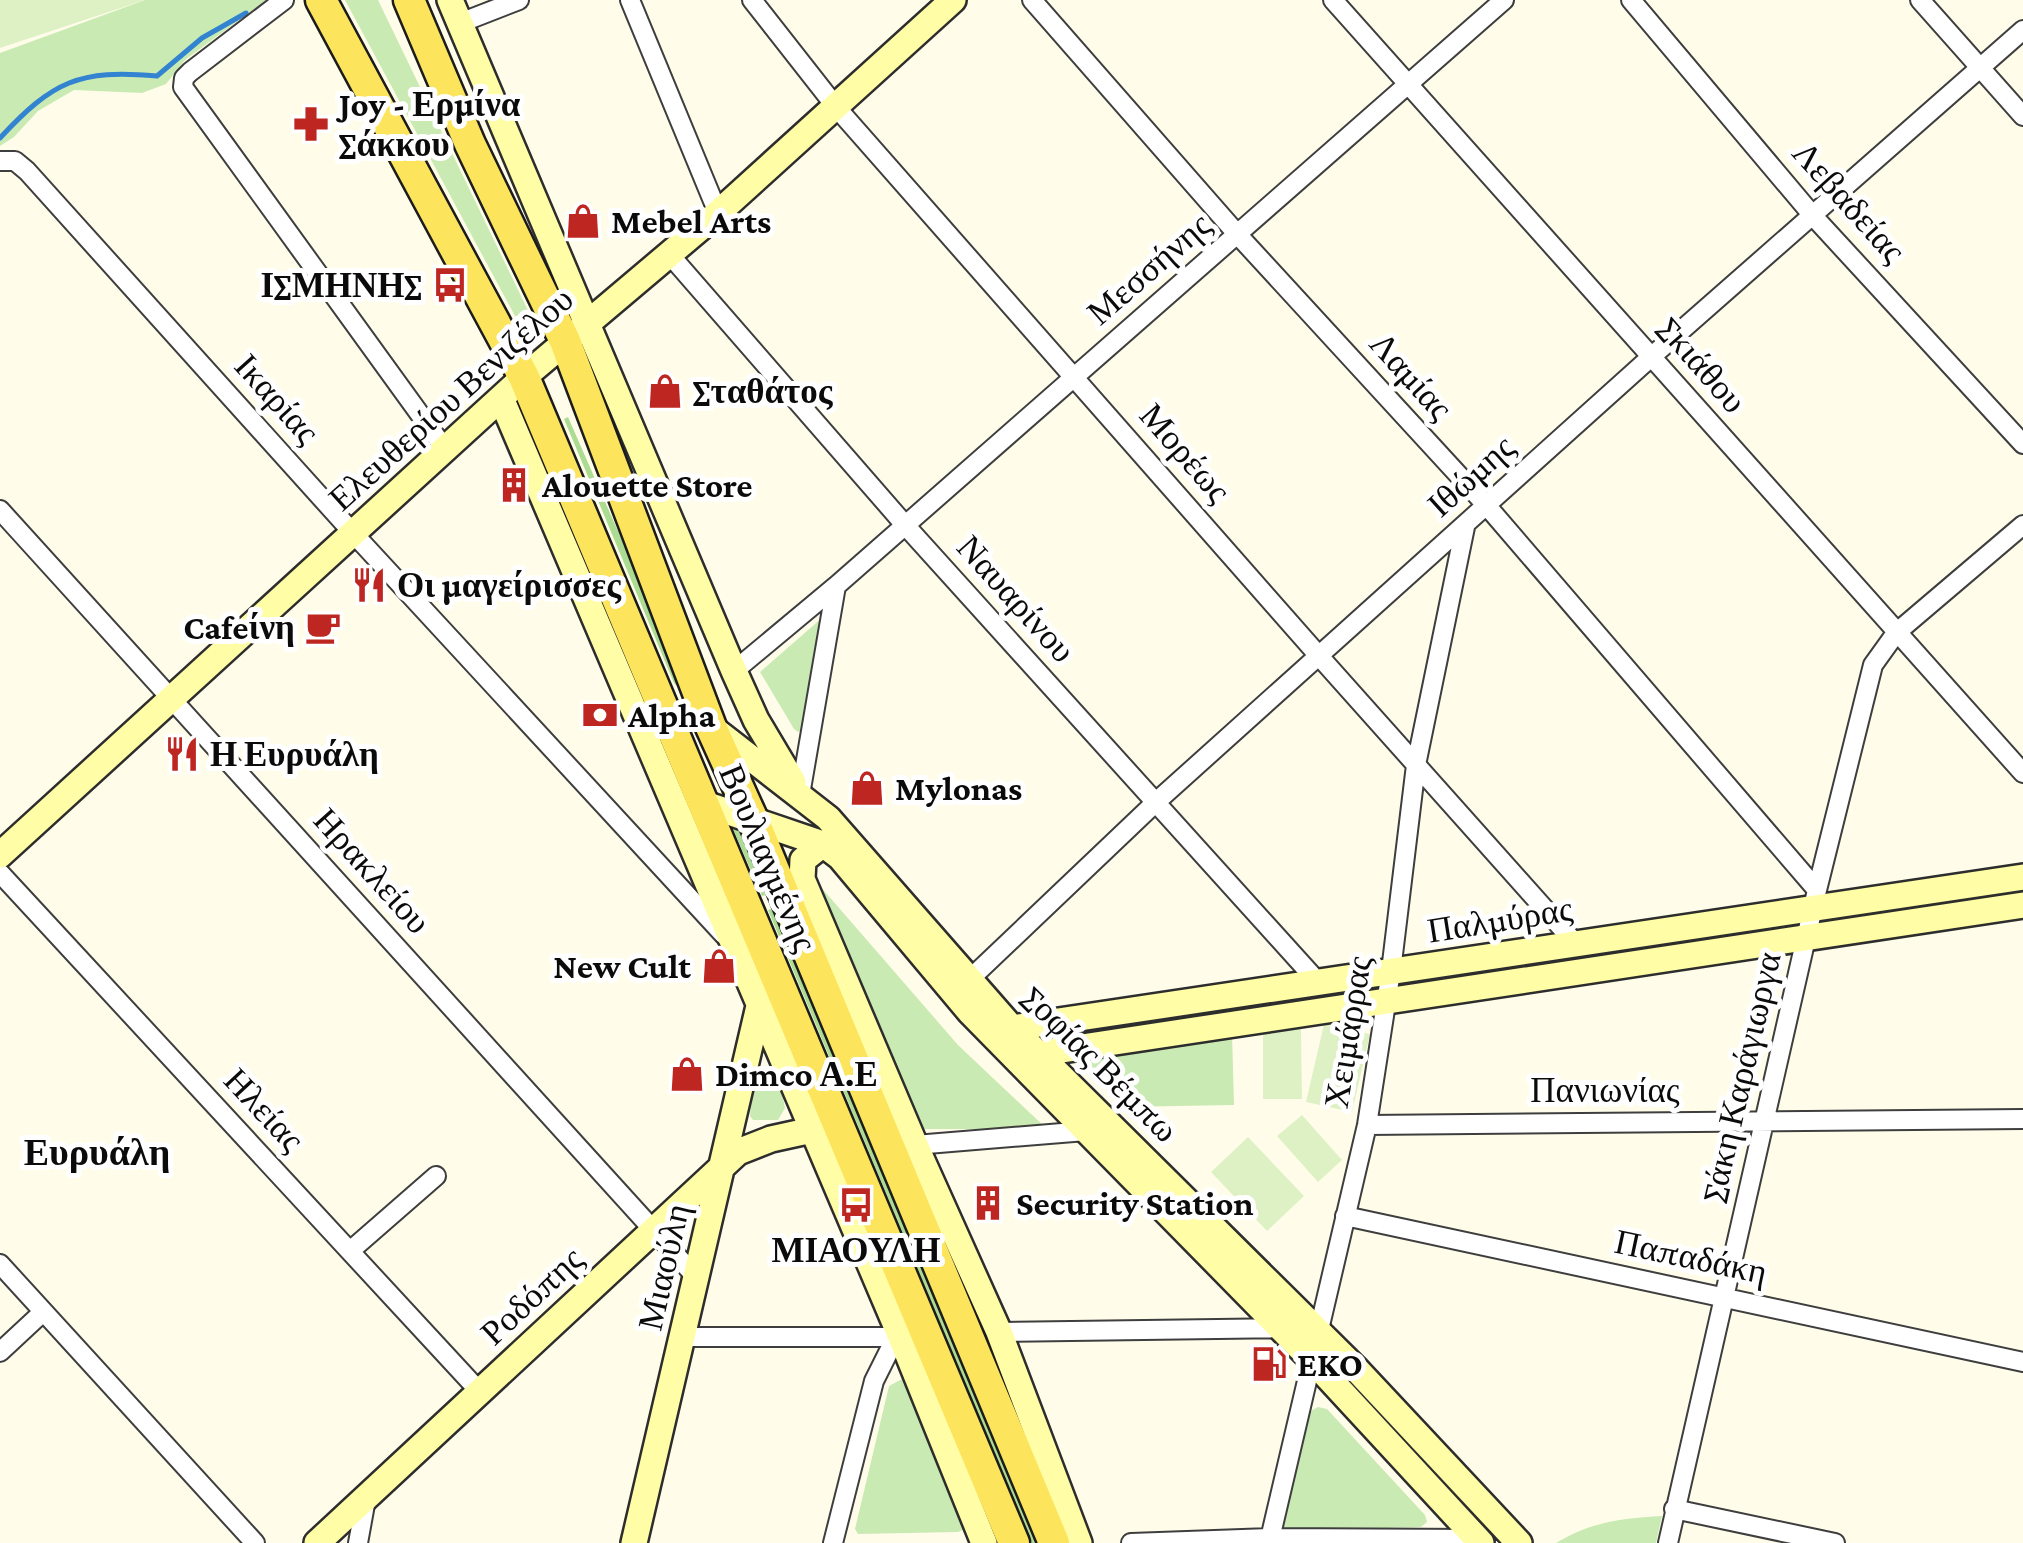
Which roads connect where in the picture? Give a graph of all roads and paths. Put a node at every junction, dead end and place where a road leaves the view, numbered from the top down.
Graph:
1 (284, 0) edge
2 (299, 0) edge
3 (321, 0) edge
4 (390, 0) edge
5 (410, 0) edge
6 (519, 0) edge
7 (630, 0) edge
8 (752, 0) edge
9 (953, 0) edge
10 (1032, 0) edge
11 (1332, 0) edge
12 (1504, 0) edge
13 (1630, 0) edge
14 (1920, 0) edge
15 (455, 11) edge
16 (2023, 30) edge
17 (1981, 69) junction
18 (362, 76) junction
19 (1409, 84) junction
20 (836, 107) junction
21 (2023, 116) edge
22 (470, 144) junction
23 (8, 161) edge
24 (718, 213) junction
25 (1814, 216) junction
26 (1238, 235) junction
27 (670, 255) junction
28 (576, 332) junction
29 (1651, 357) junction
30 (1074, 376) junction
31 (512, 388) junction
32 (468, 428) junction
33 (517, 436) junction
34 (2023, 444) edge
35 (446, 448) junction
36 (1486, 506) junction
37 (0, 510) edge
38 (905, 525) junction
39 (2023, 525) edge
40 (1465, 526) junction
41 (353, 532) junction
42 (836, 586) junction
43 (1896, 634) junction
44 (1319, 656) junction
45 (734, 671) junction
46 (172, 698) junction
47 (711, 727) junction
48 (1416, 765) junction
49 (2023, 772) edge
50 (800, 795) junction
51 (1156, 802) junction
52 (705, 804) junction
53 (754, 822) junction
54 (823, 844) junction
55 (0, 854) edge
56 (0, 873) edge
57 (2023, 877) edge
58 (1815, 899) junction
59 (2023, 905) edge
60 (1807, 938) junction
61 (1576, 944) junction
62 (734, 945) junction
63 (1391, 971) junction
64 (970, 979) junction
65 (1318, 982) junction
66 (1387, 1001) junction
67 (759, 1006) junction
68 (1000, 1030) junction
69 (1026, 1056) junction
70 (782, 1061) junction
71 (746, 1064) junction
72 (2023, 1119) edge
73 (1763, 1122) junction
74 (1367, 1125) junction
75 (812, 1130) junction
76 (1086, 1131) junction
77 (915, 1145) junction
78 (723, 1166) junction
79 (436, 1176) dead end
80 (1345, 1216) junction
81 (654, 1230) junction
82 (350, 1251) junction
83 (0, 1264) edge
84 (696, 1277) junction
85 (1724, 1298) junction
86 (44, 1312) junction
87 (1281, 1328) junction
88 (1000, 1332) junction
89 (1320, 1333) junction
90 (683, 1337) junction
91 (898, 1337) junction
92 (0, 1352) edge
93 (1312, 1360) junction
94 (2023, 1362) edge
95 (480, 1392) junction
96 (366, 1498) junction
97 (1674, 1509) junction
98 (1270, 1540) edge
99 (1479, 1541) edge
100 (1670, 1541) edge
101 (254, 1543) edge
102 (317, 1543) edge
103 (358, 1543) edge
104 (634, 1543) edge
105 (832, 1543) edge
106 (984, 1543) edge
107 (1014, 1543) edge
108 (1054, 1543) edge
109 (1079, 1543) edge
110 (1132, 1543) edge
111 (1519, 1543) edge
112 (1835, 1543) edge

1 - 35 street
2 - 18 main road
3 - 18 main road, Βουλιαγμένης
4 - 22 main road
5 - 22 main road, Βουλιαγμένης
6 - 15 street
7 - 24 street
8 - 20 street, Μορέως
9 - 20 street, Ελευθερίου Βενιζέλου
10 - 26 street, Λαμίας
11 - 19 street, Σκιάθου
12 - 19 street, Μεσσήνης
13 - 25 street, Λεβαδείας
14 - 17 street
15 - 28 street
16 - 17 street, Ιθώμης
17 - 21 street
17 - 25 street, Ιθώμης
18 - 31 main road, Βουλιαγμένης
19 - 26 street, Μεσσήνης
19 - 29 street, Σκιάθου
20 - 24 street, Ελευθερίου Βενιζέλου
20 - 30 street, Μορέως
22 - 28 main road, Βουλιαγμένης
23 - 41 street, Ικαρίας
24 - 27 street, Ελευθερίου Βενιζέλου
25 - 29 street, Ιθώμης
25 - 34 street, Λεβαδείας
26 - 30 street, Μεσσήνης
26 - 36 street, Λαμίας
27 - 28 street, Ελευθερίου Βενιζέλου
27 - 38 street, Ναυαρίνου
28 - 31 street, Ελευθερίου Βενιζέλου
28 - 45 street
28 - 47 main road, Βουλιαγμένης
29 - 36 street, Ιθώμης
29 - 43 street, Σκιάθου
30 - 38 street, Μεσσήνης
30 - 44 street, Μορέως
31 - 32 street, Ελευθερίου Βενιζέλου
31 - 33 street
31 - 52 main road, Βουλιαγμένης
32 - 33 street
32 - 35 street, Ελευθερίου Βενιζέλου
33 - 62 street
35 - 41 street, Ελευθερίου Βενιζέλου
36 - 40 street, Ιθώμης
36 - 58 street, Λαμίας
37 - 46 street, Ηρακλείου
38 - 42 street, Μεσσήνης
38 - 51 street, Ναυαρίνου
39 - 43 street, Σάκη Καράγιωργα
40 - 44 street, Ιθώμης
40 - 48 street, Χειμάρρας
41 - 46 street, Ελευθερίου Βενιζέλου
41 - 62 street, Ικαρίας
42 - 45 street, Μεσσήνης
42 - 50 street
43 - 49 street, Σκιάθου
43 - 58 street, Σάκη Καράγιωργα
44 - 48 street, Μορέως
44 - 51 street, Ιθώμης
45 - 50 street
46 - 55 street, Ελευθερίου Βενιζέλου
46 - 81 street, Ηρακλείου
47 - 50 street, Σοφίας Βέμπω
47 - 53 main road, Βουλιαγμένης
48 - 61 street, Μορέως
48 - 63 street, Χειμάρρας
50 - 64 street, Σοφίας Βέμπω
51 - 64 street, Ιθώμης
51 - 65 street, Ναυαρίνου
52 - 53 street, Σοφίας Βέμπω
52 - 107 main road, Βουλιαγμένης
53 - 54 street, Σοφίας Βέμπω
53 - 108 main road, Βουλιαγμένης
54 - 68 street, Σοφίας Βέμπω
54 - 77 street
56 - 82 street, Ηλείας
57 - 58 street, Παλμύρας
58 - 60 street, Σάκη Καράγιωργα
58 - 61 street, Παλμύρας
59 - 60 street, Παλμύρας
60 - 66 street, Παλμύρας
60 - 73 street, Σάκη Καράγιωργα
61 - 63 street, Παλμύρας
62 - 67 street
63 - 65 street, Παλμύρας
63 - 66 street, Χειμάρρας
64 - 68 street, Σοφίας Βέμπω
65 - 68 street, Παλμύρας
66 - 69 street, Παλμύρας
66 - 74 street, Χειμάρρας
67 - 70 street
67 - 71 street, Μιαούλη
68 - 69 street, Σοφίας Βέμπω
69 - 76 street, Σοφίας Βέμπω
69 - 89 street, Σοφίας Βέμπω
70 - 71 street
70 - 75 street
71 - 78 street, Μιαούλη
72 - 73 street, Πανιωνίας
73 - 74 street, Πανιωνίας
73 - 85 street, Σάκη Καράγιωργα
74 - 80 street, Χειμάρρας
75 - 78 street, Ροδόπης
75 - 91 street
76 - 77 street
76 - 87 street, Σοφίας Βέμπω
77 - 88 street
78 - 81 street, Ροδόπης
78 - 84 street, Μιαούλη
79 - 82 street
80 - 85 street, Παπαδάκη
80 - 89 street, Χειμάρρας
81 - 84 street, Ηρακλείου
81 - 95 street, Ροδόπης
82 - 95 street, Ηλείας
83 - 86 street
84 - 90 street, Μιαούλη
85 - 94 street, Παπαδάκη
85 - 97 street, Σάκη Καράγιωργα
86 - 92 street
86 - 101 street
87 - 88 street
87 - 93 street, Σοφίας Βέμπω
88 - 109 street
89 - 93 street, Χειμάρρας
89 - 111 street, Σοφίας Βέμπω
90 - 91 street
90 - 104 street, Μιαούλη
91 - 105 street
91 - 106 street
93 - 98 street, Χειμάρρας
93 - 99 street, Σοφίας Βέμπω
95 - 96 street, Ροδόπης
96 - 102 street, Ροδόπης
96 - 103 street
97 - 100 street, Σάκη Καράγιωργα
97 - 112 street
98 - 99 street
98 - 110 street

